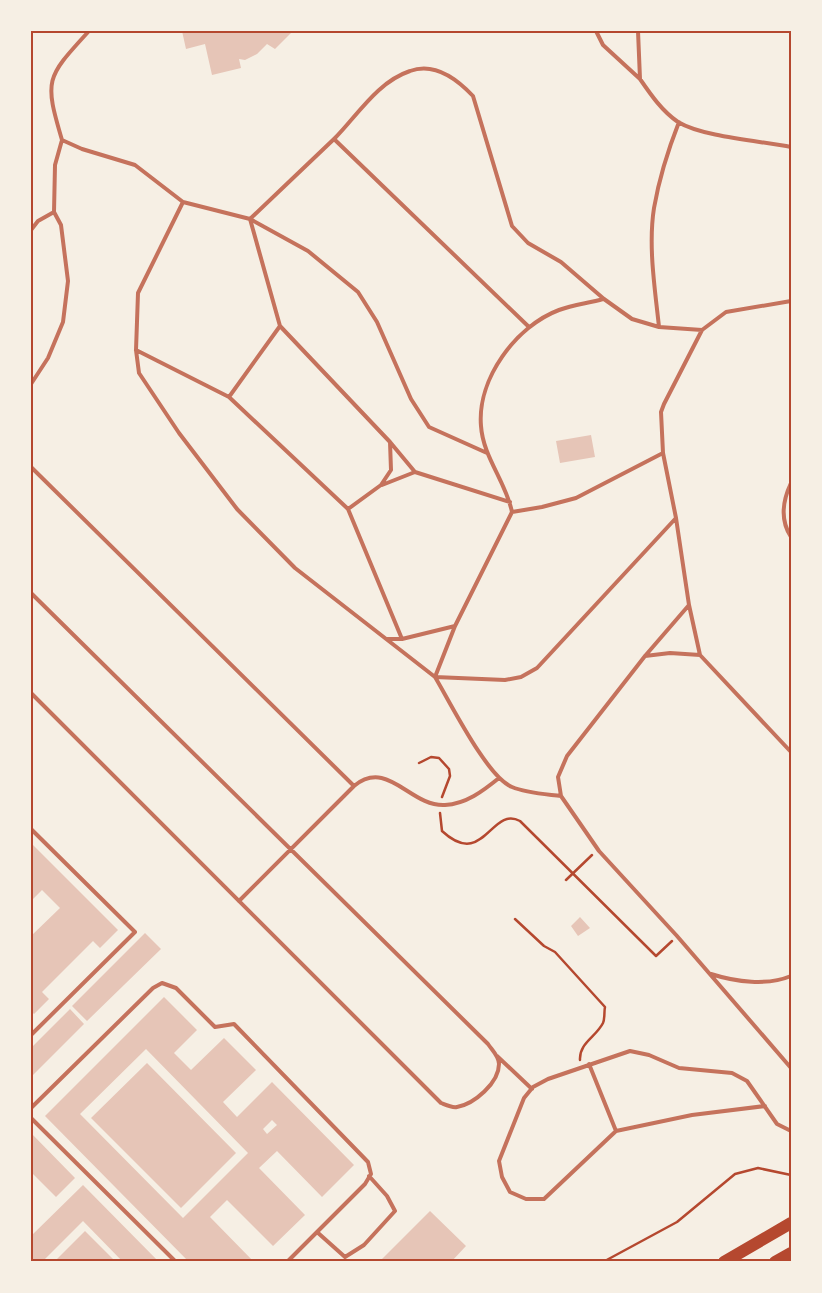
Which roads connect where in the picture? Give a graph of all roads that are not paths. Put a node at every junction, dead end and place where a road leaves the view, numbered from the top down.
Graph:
1 (89, 31) edge
2 (596, 31) edge
3 (638, 31) edge
4 (640, 79) junction
5 (679, 122) junction
6 (334, 139) junction
7 (62, 140) junction
8 (791, 147) edge
9 (183, 202) junction
10 (54, 212) junction
11 (250, 219) junction
12 (31, 230) edge
13 (604, 299) junction
14 (791, 301) edge
15 (280, 326) junction
16 (529, 327) junction
17 (659, 327) junction
18 (702, 330) junction
19 (136, 350) junction
20 (31, 384) edge
21 (229, 397) junction
22 (390, 442) junction
23 (487, 453) junction
24 (663, 453) junction
25 (31, 468) edge
26 (415, 472) junction
27 (791, 483) edge
28 (381, 485) junction
29 (510, 502) junction
30 (348, 510) junction
31 (512, 512) junction
32 (676, 518) junction
33 (791, 537) edge
34 (31, 593) edge
35 (689, 605) junction
36 (455, 626) junction
37 (387, 639) junction
38 (402, 639) junction
39 (700, 655) junction
40 (645, 656) junction
41 (435, 677) junction
42 (31, 693) edge
43 (791, 752) edge
44 (499, 778) junction
45 (354, 786) junction
46 (561, 796) junction
47 (31, 828) edge
48 (291, 849) junction
49 (239, 901) junction
50 (709, 974) junction
51 (791, 976) edge
52 (31, 1027) edge
53 (37, 1030) junction
54 (31, 1035) edge
55 (496, 1054) junction
56 (589, 1064) junction
57 (791, 1068) edge
58 (532, 1089) junction
59 (765, 1106) junction
60 (31, 1108) edge
61 (31, 1118) edge
62 (616, 1131) junction
63 (791, 1131) edge
64 (369, 1176) junction
65 (791, 1223) edge
66 (317, 1232) junction
67 (791, 1252) edge
68 (176, 1262) edge
69 (287, 1262) edge
70 (724, 1262) edge
71 (775, 1262) edge

1 - 7 lane
2 - 4 lane
3 - 4 lane
4 - 5 lane
5 - 8 lane
5 - 17 lane
6 - 11 lane
6 - 13 lane
6 - 16 lane
7 - 9 lane
7 - 10 lane
9 - 11 lane
9 - 19 lane
10 - 12 lane
10 - 20 lane
11 - 15 lane
11 - 23 lane
13 - 16 lane
13 - 17 lane
14 - 18 lane
15 - 21 lane
15 - 22 lane
16 - 23 lane
17 - 18 lane
18 - 24 lane
19 - 21 lane
19 - 37 lane
21 - 30 lane
22 - 26 lane
22 - 28 lane
23 - 29 lane
24 - 31 lane
24 - 32 lane
25 - 45 lane
26 - 28 lane
26 - 29 lane
27 - 33 lane
28 - 30 lane
29 - 31 lane
30 - 38 lane
31 - 36 lane
32 - 35 lane
32 - 41 lane
34 - 48 lane
35 - 39 lane
35 - 40 lane
36 - 38 lane
36 - 41 lane
37 - 38 lane
37 - 41 lane
39 - 40 lane
39 - 43 lane
40 - 46 lane
41 - 44 lane
42 - 49 lane
44 - 45 lane
44 - 46 lane
45 - 48 lane
46 - 50 lane
47 - 53 lane
48 - 49 lane
48 - 55 lane
49 - 55 lane
50 - 51 lane
50 - 57 lane
52 - 53 lane
53 - 54 lane
55 - 58 lane
56 - 58 lane
56 - 59 lane
56 - 62 lane
58 - 62 lane
59 - 62 lane
59 - 63 lane
60 - 64 lane
61 - 68 lane
64 - 66 lane
64 - 66 lane
65 - 70 main road
66 - 69 lane
67 - 71 main road

